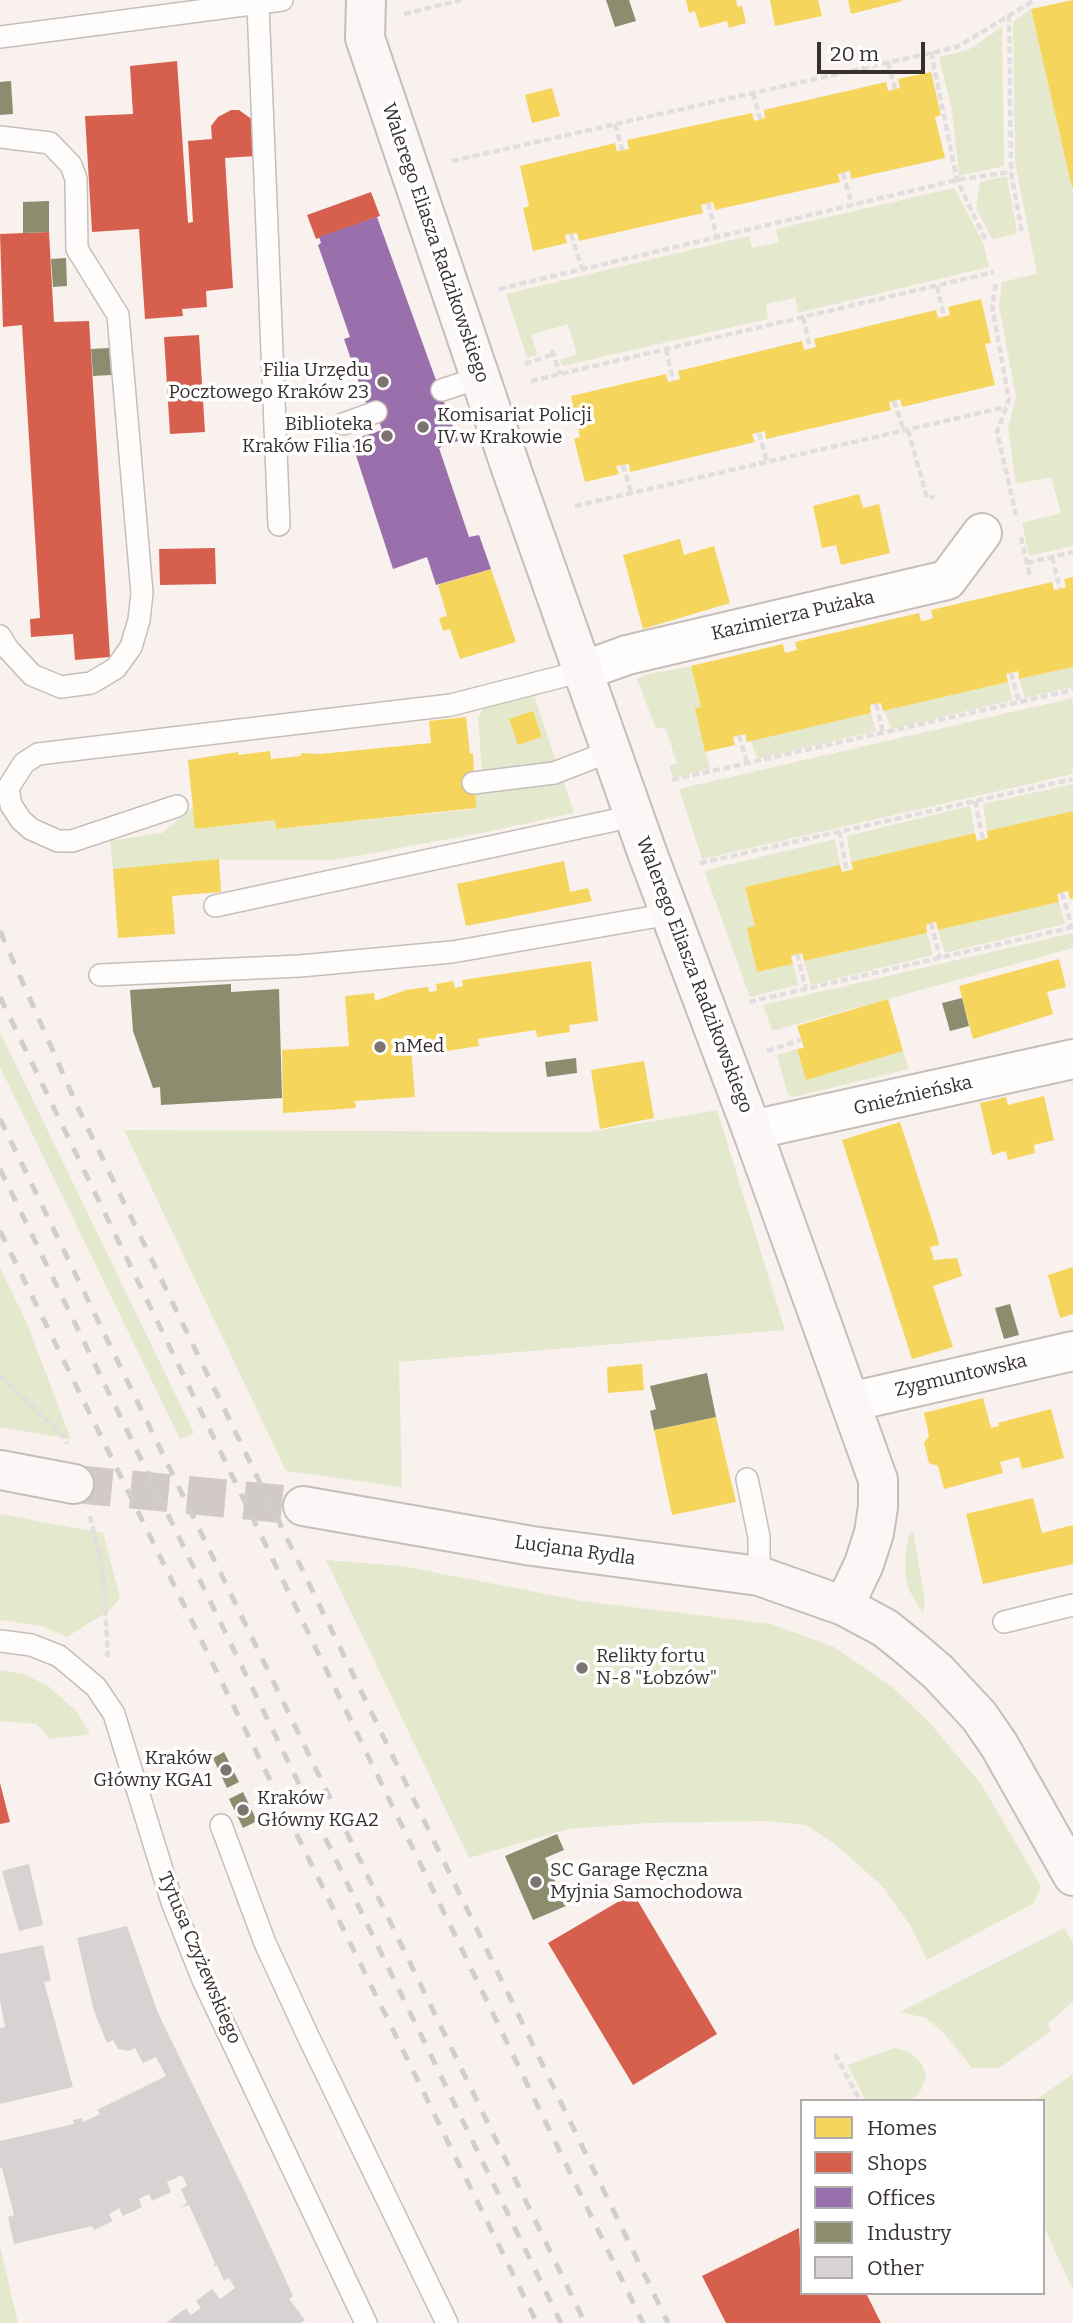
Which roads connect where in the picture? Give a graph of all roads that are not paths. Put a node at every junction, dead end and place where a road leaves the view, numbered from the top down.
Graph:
1 (282, 0) edge
2 (366, 0) edge
3 (258, 5) junction
4 (0, 37) edge
5 (0, 137) edge
6 (481, 377) junction
7 (442, 390) dead end
8 (376, 412) dead end
9 (343, 424) dead end
10 (279, 525) dead end
11 (982, 533) dead end
12 (0, 636) edge
13 (583, 671) junction
14 (611, 751) junction
15 (473, 783) dead end
16 (177, 806) dead end
17 (634, 816) junction
18 (215, 906) dead end
19 (670, 914) junction
20 (100, 975) dead end
21 (1073, 1059) edge
22 (752, 1130) junction
23 (1073, 1351) edge
24 (850, 1402) junction
25 (0, 1470) edge
26 (747, 1479) dead end
27 (77, 1482) tunnel mouth
28 (303, 1506) tunnel mouth
29 (759, 1576) junction
30 (1073, 1605) edge
31 (844, 1606) junction
32 (1003, 1622) dead end
33 (0, 1642) edge
34 (221, 1825) dead end
35 (1073, 1876) edge
36 (366, 2323) edge
37 (447, 2323) edge

1 - 3 lane
2 - 6 street, Walerego Eliasza Radzikowskiego
3 - 4 lane
3 - 10 lane
5 - 12 lane
6 - 7 lane
6 - 13 street, Walerego Eliasza Radzikowskiego
8 - 9 lane
11 - 13 street, Kazimierza Pużaka
13 - 14 street, Walerego Eliasza Radzikowskiego
13 - 16 lane
14 - 15 lane
14 - 17 street, Walerego Eliasza Radzikowskiego
17 - 18 lane
17 - 19 street, Walerego Eliasza Radzikowskiego
19 - 20 lane
19 - 22 street, Walerego Eliasza Radzikowskiego
21 - 22 street, Gnieźnieńska
22 - 24 street, Walerego Eliasza Radzikowskiego
23 - 24 street, Zygmuntowska
24 - 31 street, Walerego Eliasza Radzikowskiego
25 - 27 street
26 - 29 lane
28 - 29 street, Lucjana Rydla
29 - 31 street, Lucjana Rydla
30 - 32 lane
31 - 35 street
33 - 36 lane, Tytusa Czyżewskiego
34 - 37 lane

